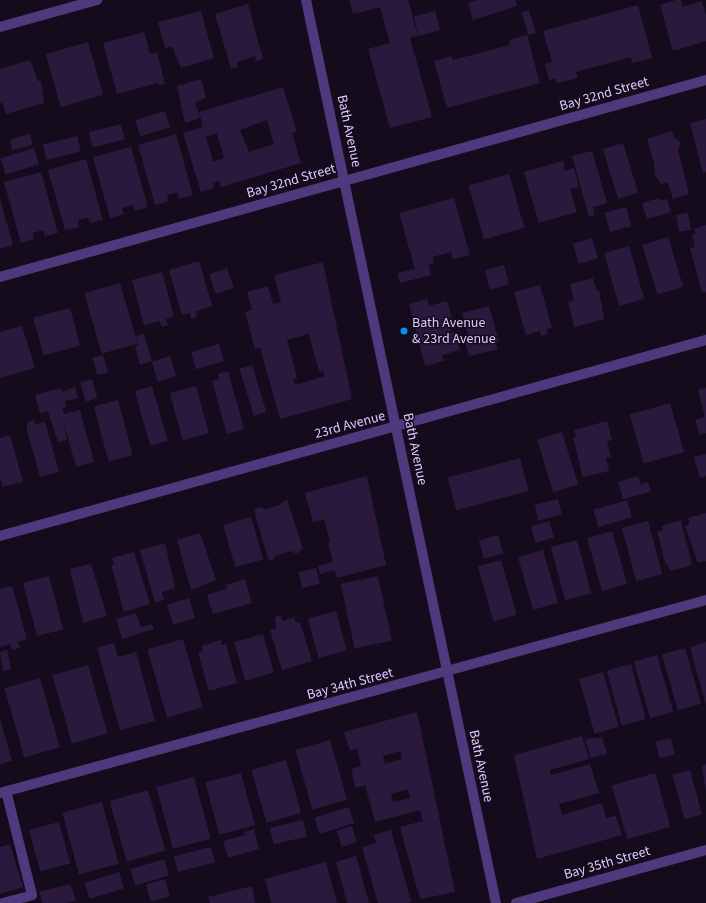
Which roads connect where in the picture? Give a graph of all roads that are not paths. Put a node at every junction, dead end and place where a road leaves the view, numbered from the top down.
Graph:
1 (97, 0) edge
2 (306, 0) edge
3 (0, 27) edge
4 (706, 80) edge
5 (346, 180) junction
6 (0, 277) edge
7 (706, 340) edge
8 (396, 427) junction
9 (0, 536) edge
10 (706, 600) edge
11 (447, 672) junction
12 (3, 792) edge
13 (706, 850) edge
14 (3, 903) edge
15 (496, 903) edge
16 (516, 903) edge

1 - 3 street
2 - 5 street, Bath Avenue
4 - 5 street, Bay 32nd Street
5 - 6 street, Bay 32nd Street
5 - 8 street, Bath Avenue
7 - 8 street, 23rd Avenue
8 - 9 street, 23rd Avenue
8 - 11 street, Bath Avenue
10 - 11 street, Bay 34th Street
11 - 12 street, Bay 34th Street
11 - 15 street, Bath Avenue
12 - 14 street
13 - 16 street, Bay 35th Street

